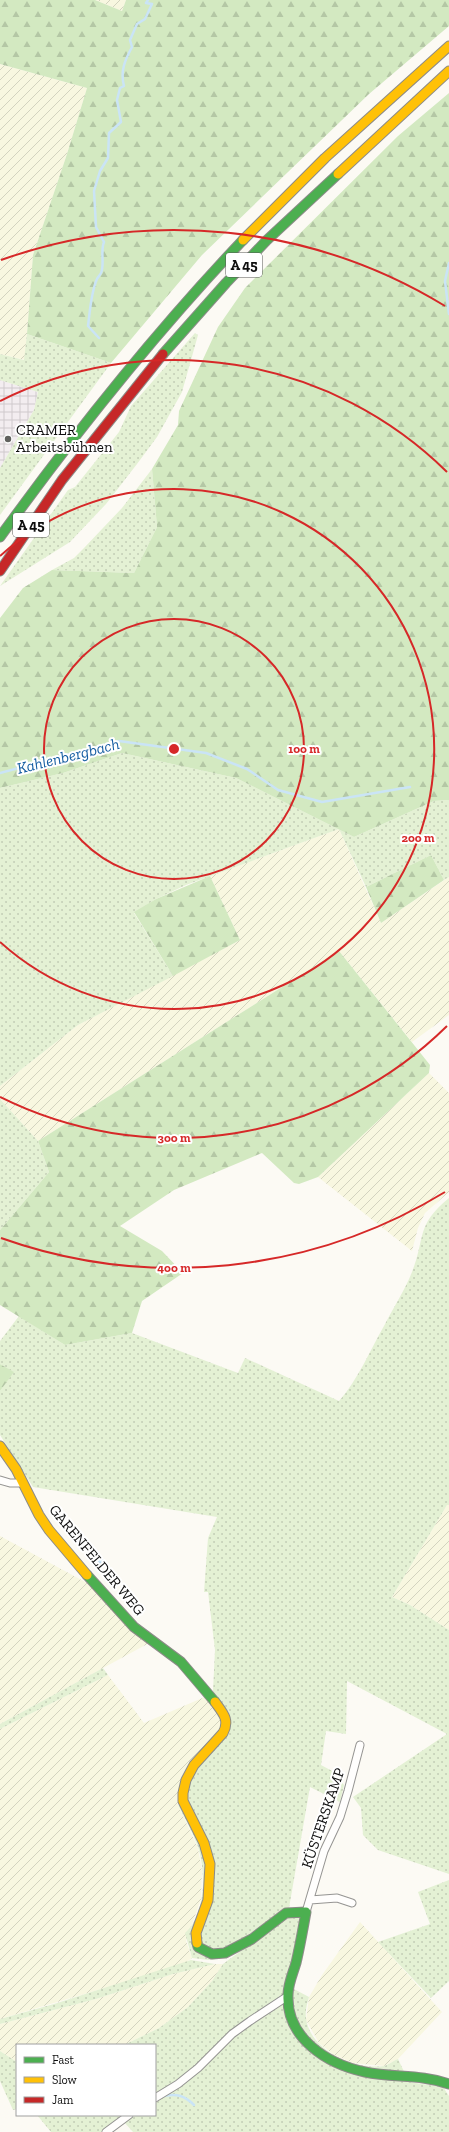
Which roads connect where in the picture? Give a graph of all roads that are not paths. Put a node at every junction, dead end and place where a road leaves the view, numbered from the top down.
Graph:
1 (449, 46) edge
2 (449, 71) edge
3 (0, 537) edge
4 (0, 571) edge
5 (0, 1446) edge
6 (0, 1480) edge
7 (23, 1484) junction
8 (360, 1745) dead end
9 (310, 1900) junction
10 (352, 1903) dead end
11 (306, 1912) junction
12 (288, 1996) junction
13 (449, 2084) edge
14 (156, 2097) edge
15 (127, 2116) edge
16 (106, 2132) edge

1 - 3 main road, A 45
2 - 4 main road, A 45
5 - 7 main road, GARENFELDER WEG
6 - 7 street
7 - 11 main road, GARENFELDER WEG
8 - 9 street, KÜSTERSKAMP
9 - 10 street
9 - 11 street, KÜSTERSKAMP
11 - 12 main road
12 - 13 main road
12 - 14 street
15 - 16 street

